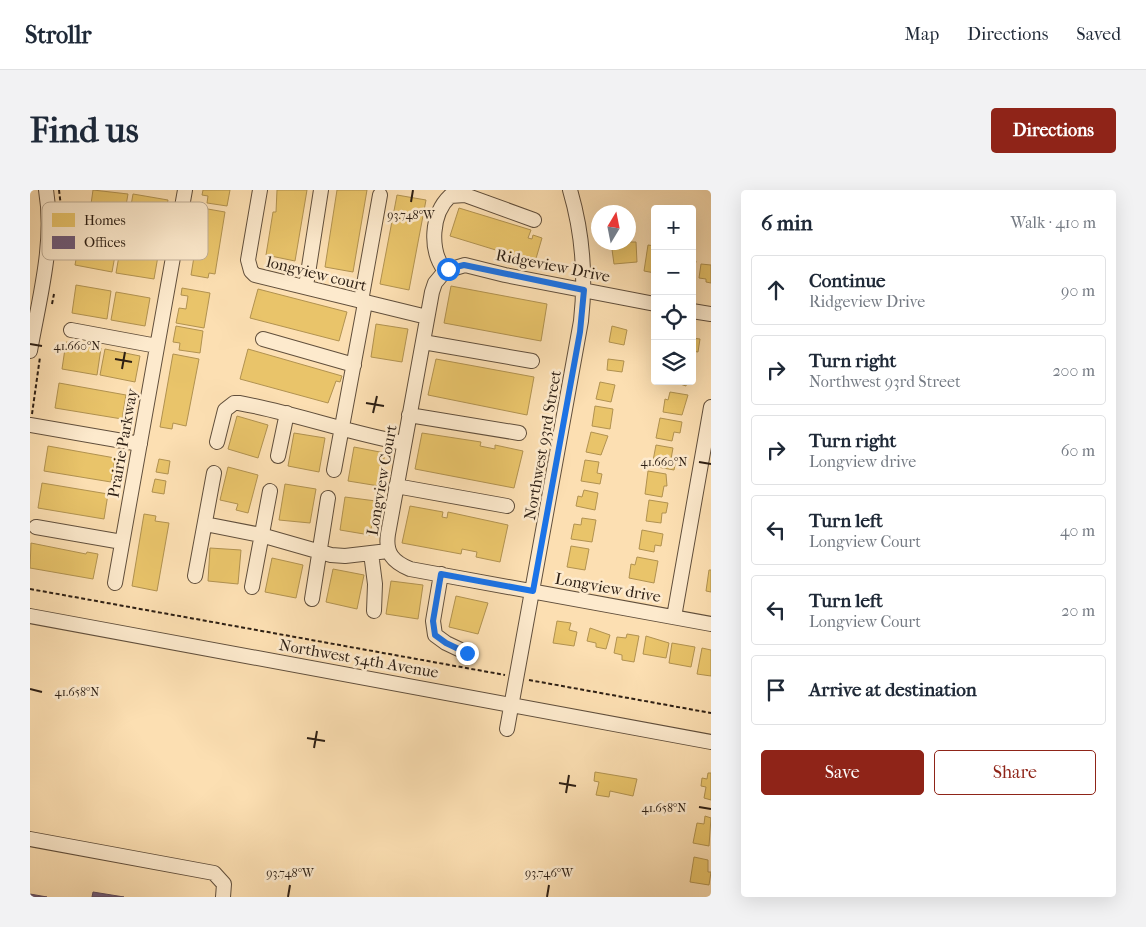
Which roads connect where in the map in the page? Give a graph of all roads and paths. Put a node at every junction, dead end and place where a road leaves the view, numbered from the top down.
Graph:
1 (260, 190) edge
2 (321, 190) edge
3 (570, 190) edge
4 (380, 195) dead end
5 (534, 220) dead end
6 (45, 260) edge
7 (173, 260) edge
8 (444, 271) junction
9 (306, 286) junction
10 (584, 290) junction
11 (35, 295) edge
12 (363, 302) junction
13 (651, 303) edge
14 (696, 312) edge
15 (711, 314) edge
16 (427, 317) junction
17 (71, 330) dead end
18 (263, 339) dead end
19 (423, 342) junction
20 (158, 346) junction
21 (30, 352) edge
22 (532, 361) dead end
23 (354, 365) junction
24 (711, 407) edge
25 (287, 412) junction
26 (409, 415) junction
27 (30, 425) edge
28 (343, 429) junction
29 (519, 433) dead end
30 (218, 442) dead end
31 (404, 443) junction
32 (140, 444) junction
33 (278, 456) dead end
34 (334, 470) dead end
35 (214, 473) dead end
36 (396, 486) junction
37 (270, 491) dead end
38 (328, 498) dead end
39 (507, 506) dead end
40 (205, 524) junction
41 (36, 527) dead end
42 (261, 535) junction
43 (122, 542) junction
44 (388, 551) junction
45 (320, 552) junction
46 (371, 553) junction
47 (410, 569) joint
48 (441, 574) junction
49 (195, 576) dead end
50 (115, 583) dead end
51 (252, 586) dead end
52 (30, 589) edge
53 (533, 591) junction
54 (312, 599) dead end
55 (374, 611) dead end
56 (30, 616) edge
57 (674, 617) junction
58 (711, 624) edge
59 (467, 653) dead end
60 (516, 678) junction
61 (512, 704) junction
62 (711, 713) edge
63 (507, 729) dead end
64 (711, 742) edge
65 (30, 838) edge
66 (223, 897) edge

1 - 9 street, longview court
2 - 9 street
3 - 10 street, Northwest 93rd Street
4 - 12 street
5 - 8 street
6 - 11 street
7 - 20 street, Prairie Parkway
8 - 10 street, Ridgeview Drive
8 - 16 street, Longview Court
9 - 12 street, longview court
10 - 13 street, Ridgeview Drive
10 - 53 street, Northwest 93rd Street
11 - 21 street
12 - 16 street, longview court
12 - 23 street
14 - 15 street
16 - 19 street, Longview Court
17 - 20 street
18 - 23 street
19 - 22 street
19 - 26 street, Longview Court
20 - 32 street, Prairie Parkway
23 - 28 street
24 - 57 street
25 - 28 street, longview court
25 - 30 street, longview court
25 - 33 street
26 - 29 street, longview court
26 - 31 street, Longview Court
27 - 32 street
28 - 31 street, longview court
28 - 34 street
31 - 36 street, Longview Court
32 - 43 street, Prairie Parkway
35 - 40 street
36 - 39 street, longview court
36 - 44 street, Longview Court
37 - 42 street
38 - 45 street
40 - 42 street, Longview Court
40 - 49 street
41 - 43 street
42 - 45 street, Longview Court
42 - 51 street
43 - 50 street, Prairie Parkway
44 - 46 street, Longview Court
44 - 47 street, Longview Court
45 - 46 street, Longview Court
45 - 54 street
46 - 55 street
47 - 48 street, Longview drive
48 - 53 street, Longview drive
48 - 59 street
52 - 60 path
53 - 57 street, Longview drive
53 - 60 street, Northwest 93rd Street
56 - 61 street, Northwest 54th Avenue
57 - 58 street, Longview drive
60 - 61 street, Northwest 93rd Street
60 - 62 path
61 - 63 street, Northwest 93rd Street
61 - 64 street, Northwest 54th Avenue
65 - 66 street

